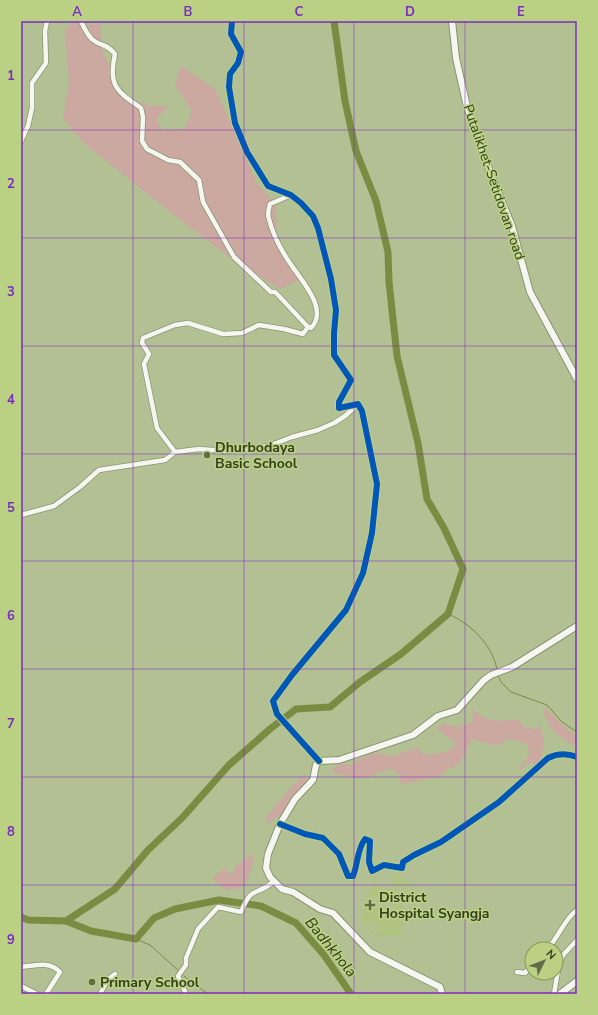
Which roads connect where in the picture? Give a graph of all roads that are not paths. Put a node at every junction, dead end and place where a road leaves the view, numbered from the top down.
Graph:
1 (47, 21) edge
2 (81, 21) edge
3 (232, 21) edge
4 (452, 21) edge
5 (21, 141) edge
6 (291, 195) junction
7 (308, 327) junction
8 (577, 379) edge
9 (358, 404) junction
10 (175, 452) junction
11 (21, 515) edge
12 (577, 626) edge
13 (577, 757) edge
14 (318, 760) junction
15 (280, 824) junction
16 (274, 881) junction
17 (577, 910) edge
18 (577, 940) edge
19 (555, 941) edge
20 (21, 967) edge
21 (516, 972) dead end
22 (524, 973) edge
23 (116, 974) dead end
24 (577, 981) edge
25 (21, 986) edge
26 (37, 994) edge
27 (46, 994) edge
28 (100, 994) edge
29 (186, 994) edge
30 (442, 994) edge
31 (554, 994) edge
32 (560, 994) edge

1 - 5 street
2 - 7 street
3 - 6 street
4 - 8 main road, Putalikhet-Setidovan road
6 - 7 street
6 - 9 street
7 - 10 street
9 - 10 street
9 - 14 street
10 - 11 street
12 - 14 main road
13 - 15 street
14 - 15 main road
15 - 16 main road
16 - 29 street
16 - 30 main road
17 - 19 street
18 - 31 street
20 - 27 street
21 - 22 street
23 - 28 street
24 - 32 main road
25 - 26 street

